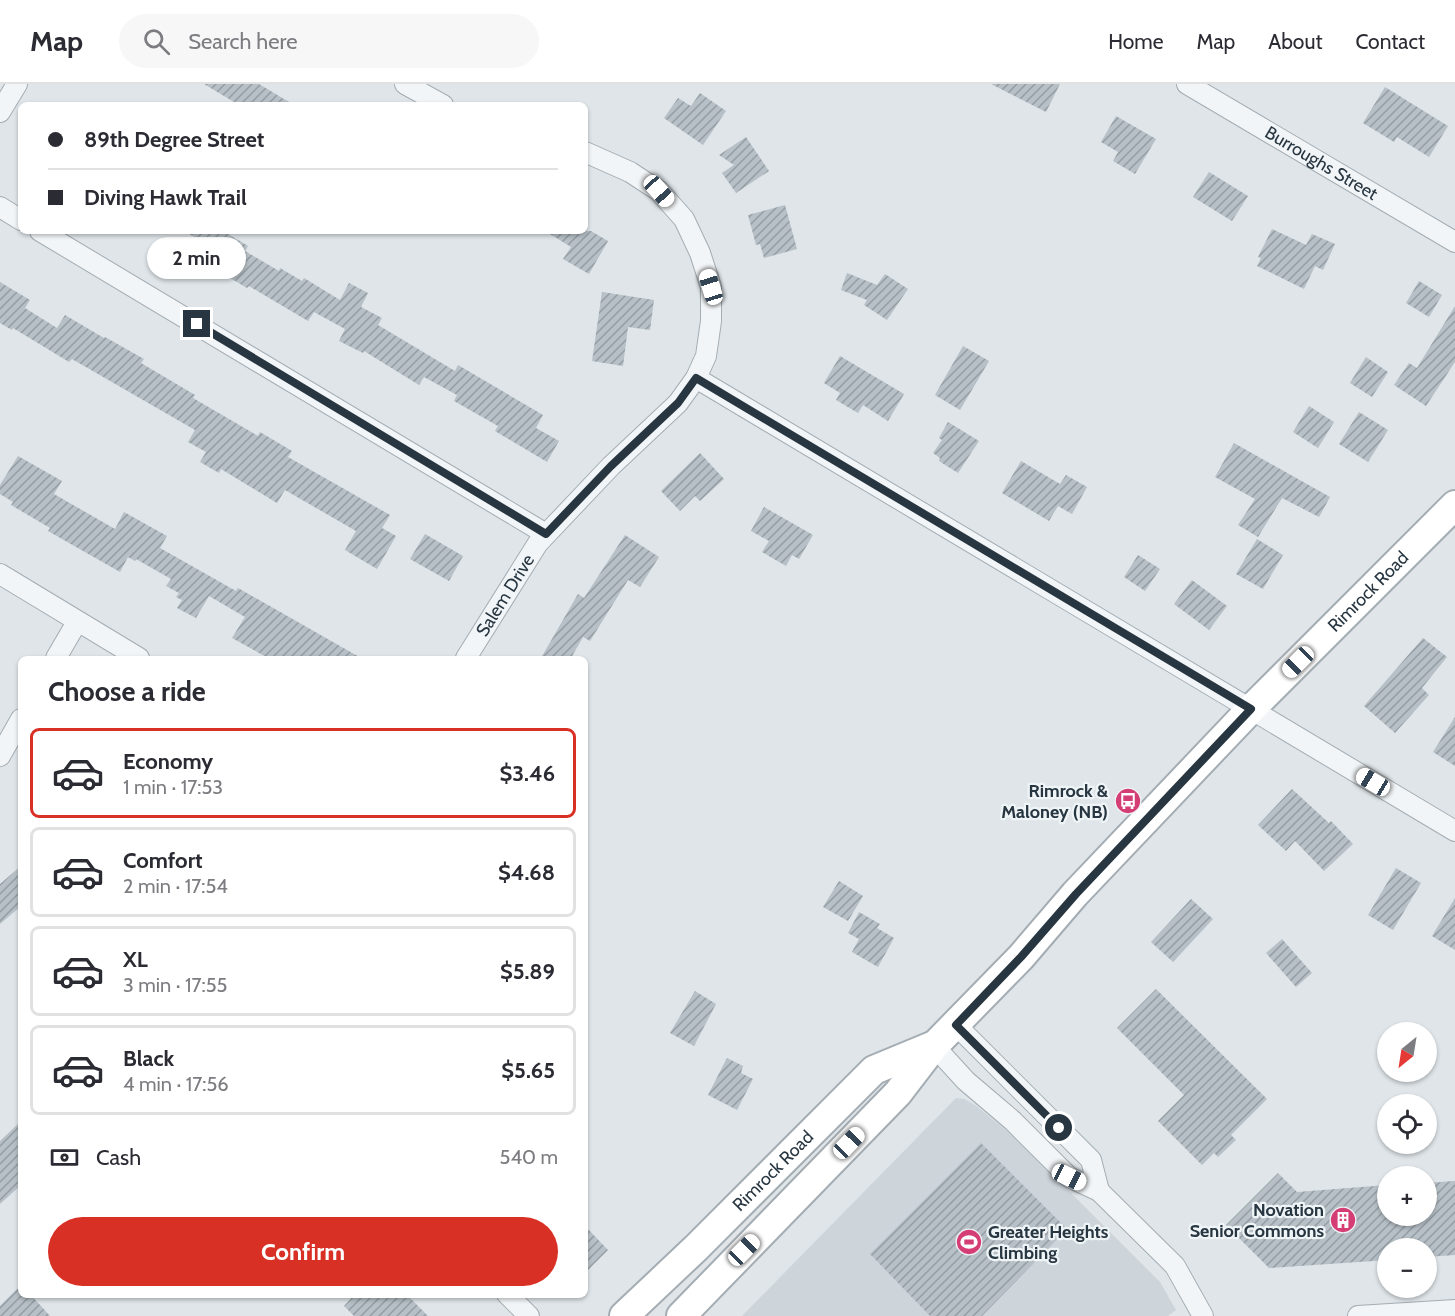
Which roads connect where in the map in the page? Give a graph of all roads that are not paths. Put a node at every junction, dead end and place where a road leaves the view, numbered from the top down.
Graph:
1 (17, 84) edge
2 (405, 84) edge
3 (1187, 84) edge
4 (438, 102) edge
5 (0, 112) edge
6 (588, 153) edge
7 (0, 207) edge
8 (18, 218) edge
9 (45, 234) edge
10 (1455, 242) edge
11 (696, 378) junction
12 (1455, 505) edge
13 (546, 534) junction
14 (0, 574) edge
15 (77, 622) junction
16 (57, 656) edge
17 (136, 656) edge
18 (467, 656) edge
19 (1251, 709) junction
20 (18, 724) edge
21 (0, 756) edge
22 (1455, 831) edge
23 (956, 1025) junction
24 (934, 1046) junction
25 (1099, 1191) junction
26 (511, 1298) edge
27 (1455, 1310) edge
28 (529, 1316) edge
29 (624, 1316) edge
30 (681, 1316) edge
31 (1203, 1316) edge
32 (1358, 1316) edge

1 - 5 street
2 - 4 street
3 - 10 street, Burroughs Street
6 - 11 street, Salem Drive
7 - 8 street
9 - 13 street
11 - 13 street, Salem Drive
11 - 19 street
12 - 19 main road, Rimrock Road
13 - 18 street, Salem Drive
14 - 15 street
15 - 16 street
15 - 17 street
19 - 22 street
19 - 23 main road, Rimrock Road
20 - 21 street
23 - 24 main road, Rimrock Road
23 - 25 street
24 - 25 street
24 - 29 main road, Rimrock Road
24 - 30 main road, Rimrock Road
25 - 31 street
26 - 28 street
27 - 32 street

